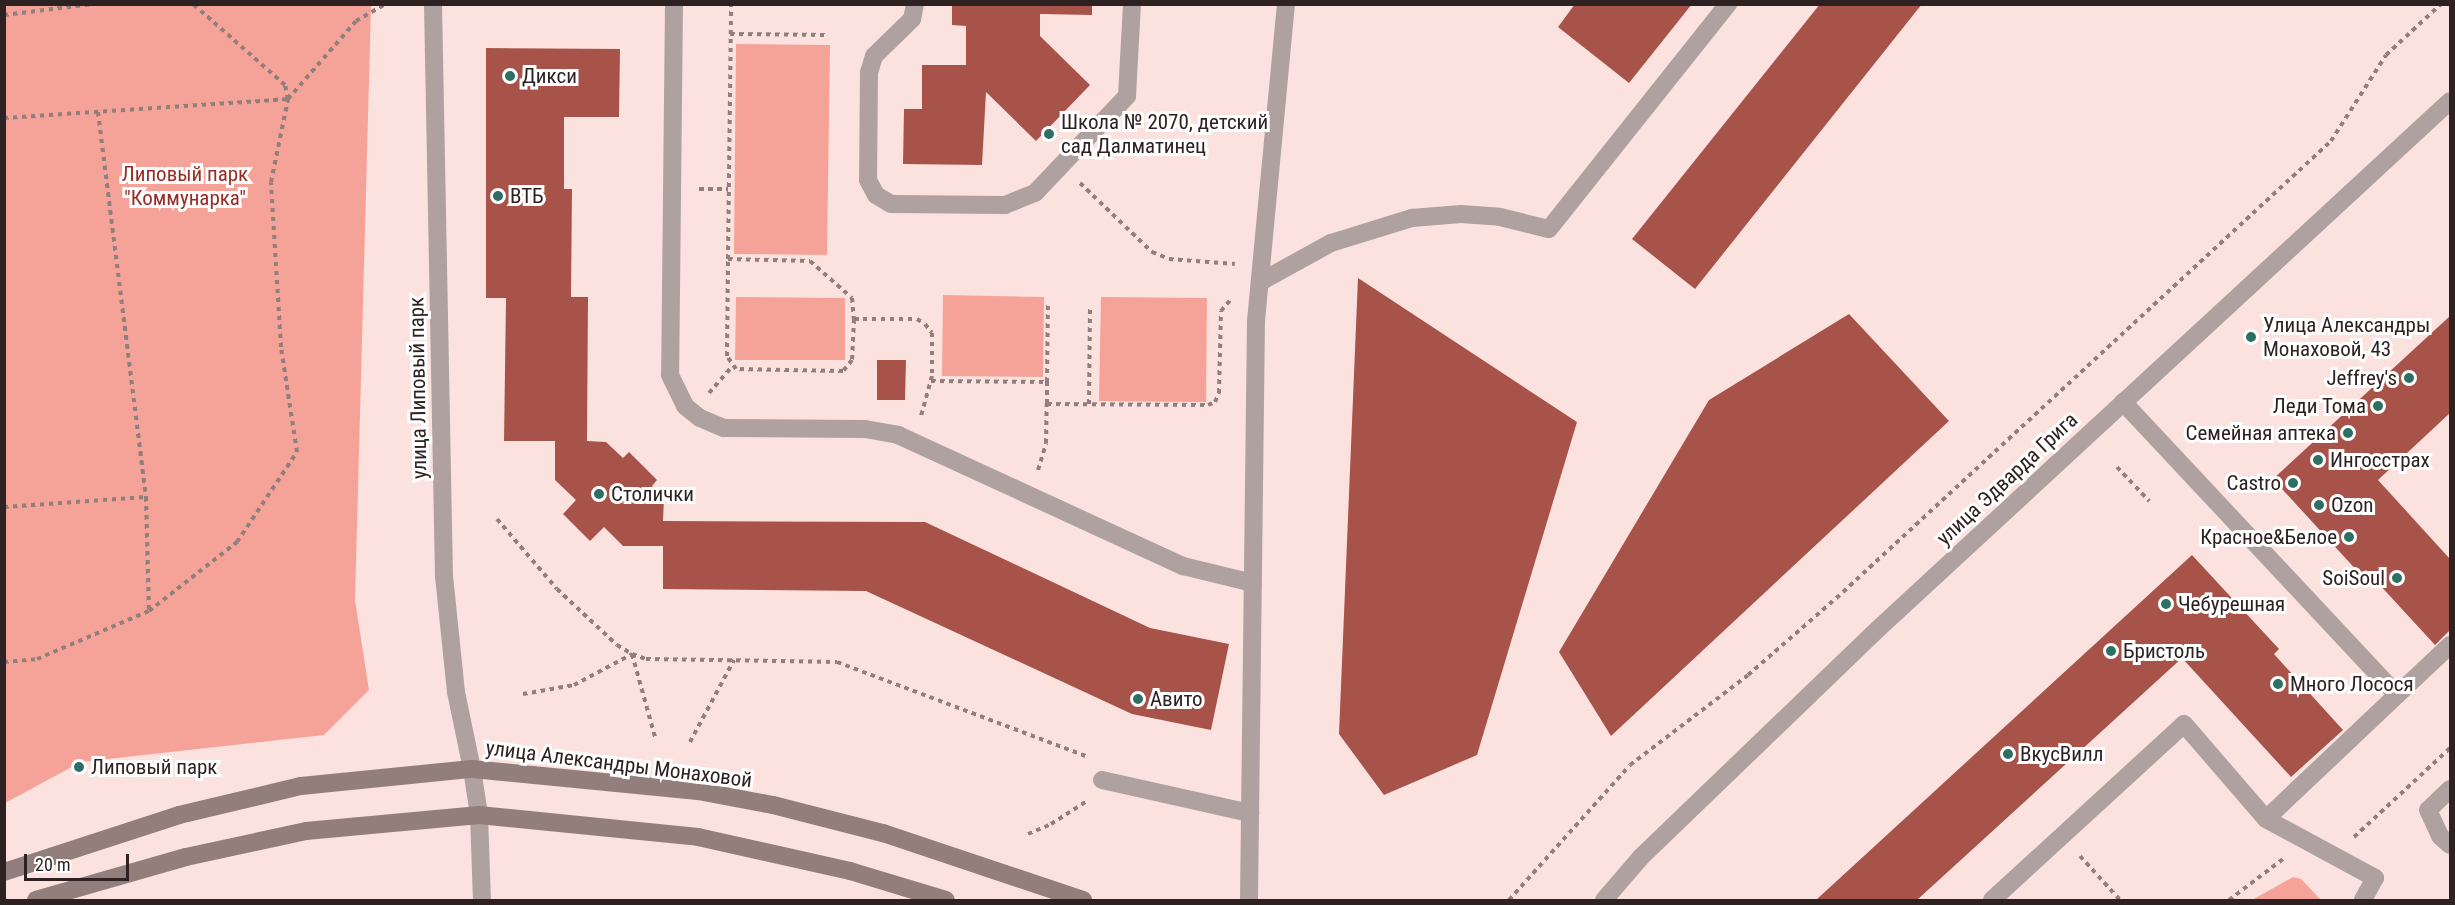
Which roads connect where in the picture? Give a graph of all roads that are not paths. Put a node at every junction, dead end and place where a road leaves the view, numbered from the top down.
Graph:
1 (434, 4) edge
2 (674, 4) edge
3 (915, 4) edge
4 (1132, 4) edge
5 (1286, 4) edge
6 (1728, 4) edge
7 (2451, 101) edge
8 (1260, 282) junction
9 (2123, 402) junction
10 (1253, 583) junction
11 (2451, 645) edge
12 (2397, 695) junction
13 (472, 769) junction
14 (1102, 780) road end
15 (2451, 789) edge
16 (1250, 813) junction
17 (479, 815) junction
18 (2266, 819) junction
19 (2451, 845) edge
20 (4, 872) edge
21 (36, 900) edge
22 (482, 900) edge
23 (946, 900) edge
24 (1083, 900) edge
25 (1249, 900) edge
26 (1604, 900) edge
27 (1992, 900) edge
28 (2363, 900) edge

1 - 13 street, улица Липовый парк
2 - 10 street
3 - 4 street
5 - 8 street
6 - 8 street
7 - 9 street, улица Эдварда Грига
8 - 10 street
9 - 12 street
9 - 26 street, улица Эдварда Грига
10 - 16 street
11 - 12 street
12 - 18 street
13 - 17 street, улица Липовый парк
13 - 20 main road, улица Александры Монаховой
13 - 24 main road, улица Александры Монаховой
14 - 16 street
15 - 19 street
16 - 25 street
17 - 21 main road
17 - 22 street, улица Липовый парк
17 - 23 main road
18 - 27 street
18 - 28 street

